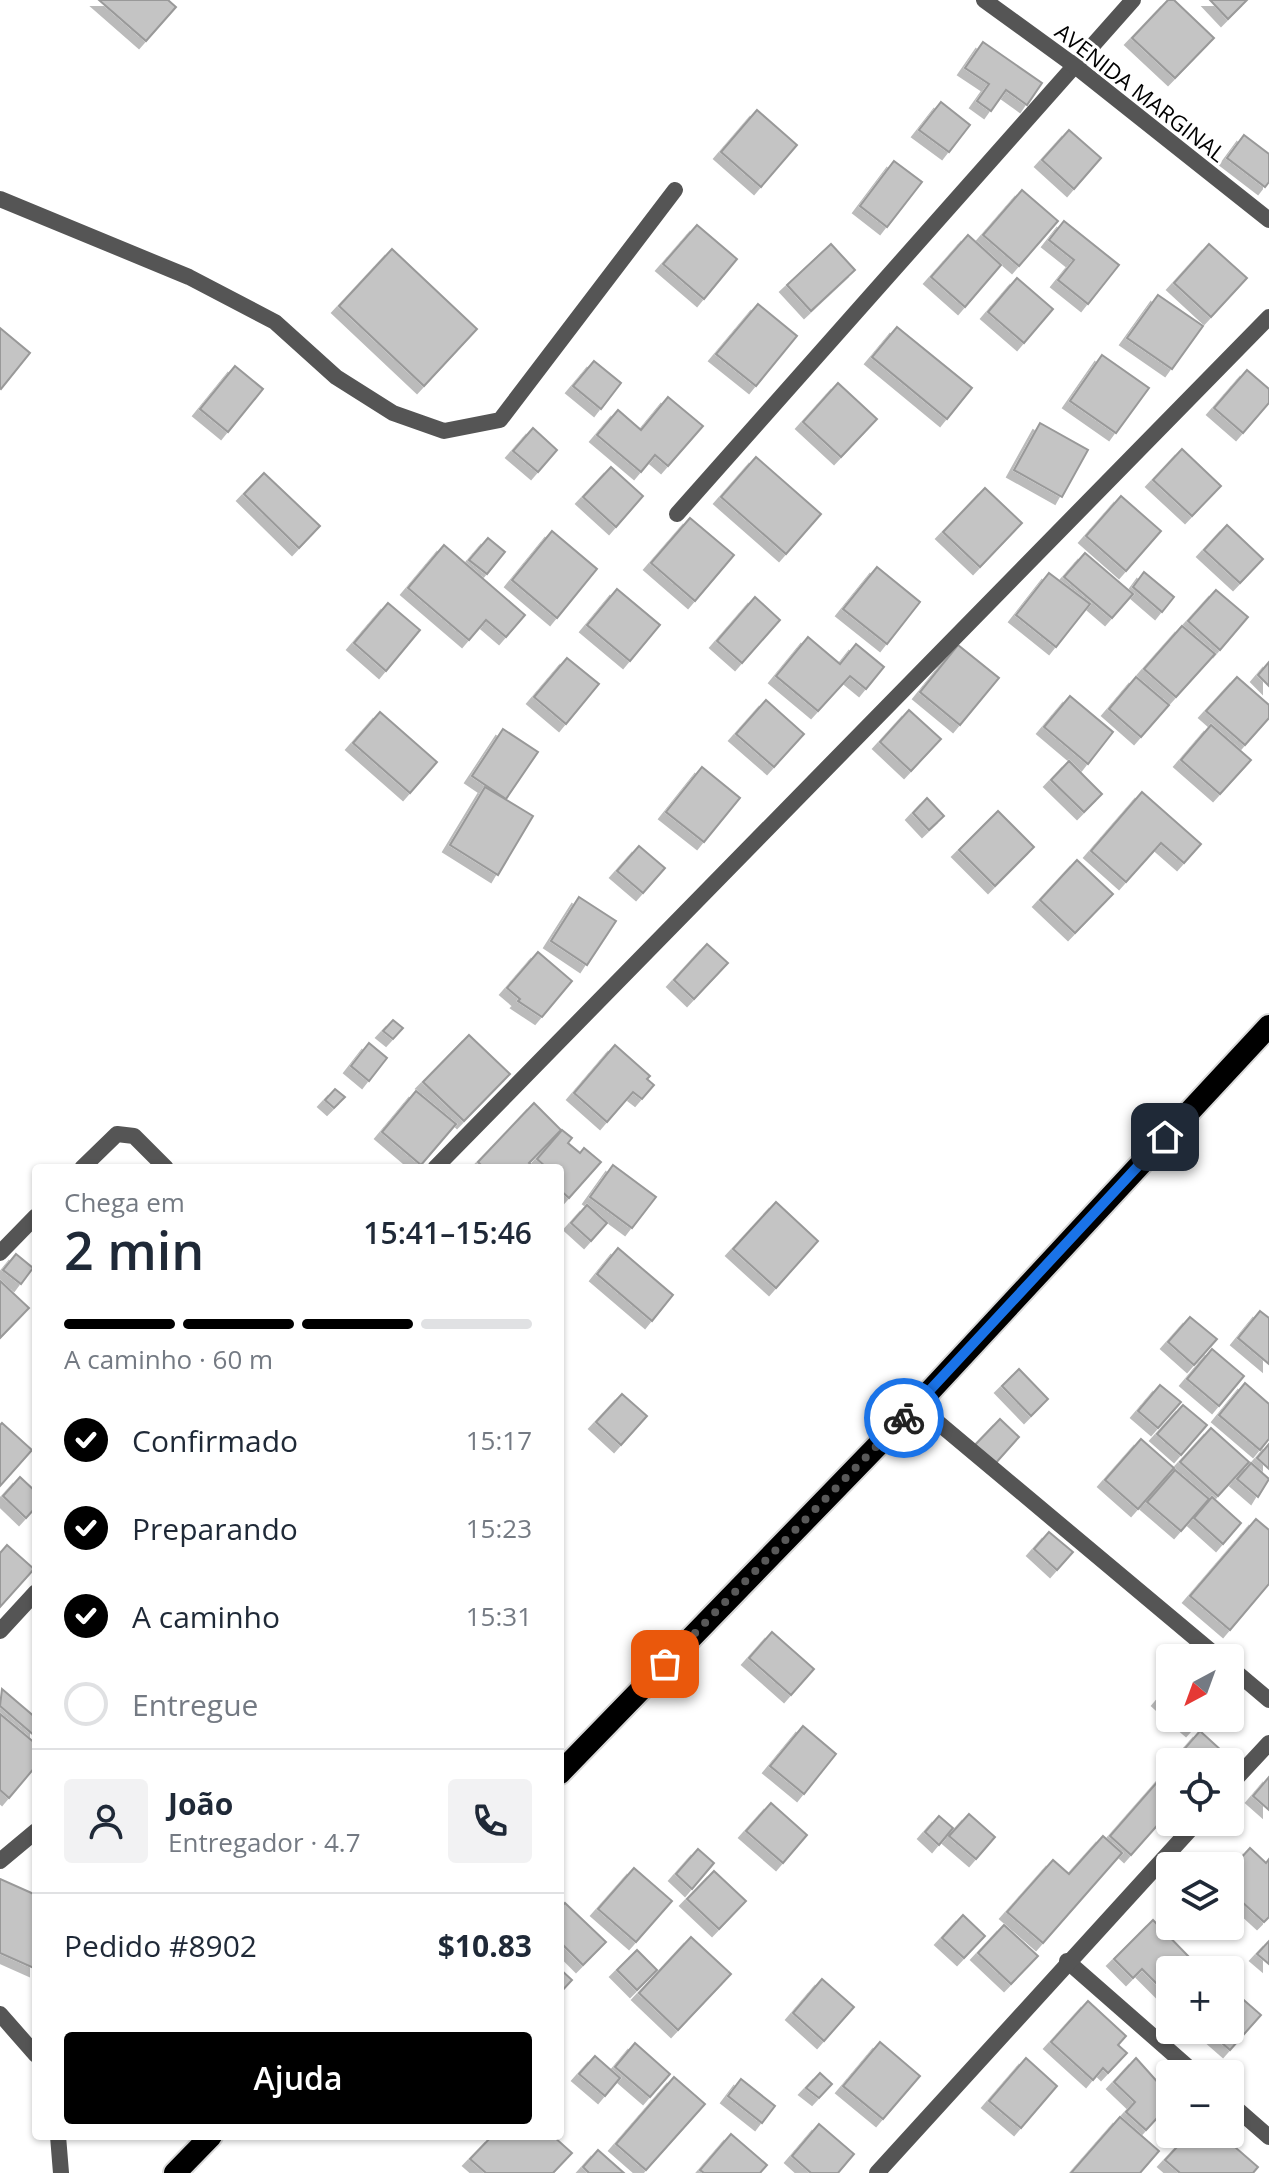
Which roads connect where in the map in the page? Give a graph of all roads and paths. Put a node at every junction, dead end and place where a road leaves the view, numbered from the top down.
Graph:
1 (984, 0) edge
2 (1133, 0) edge
3 (1075, 66) junction
4 (675, 190) dead end
5 (0, 199) edge
6 (1269, 220) edge
7 (1269, 317) edge
8 (677, 514) dead end
9 (1269, 1026) edge
10 (86, 1164) edge
11 (162, 1164) edge
12 (439, 1164) edge
13 (32, 1220) edge
14 (0, 1253) edge
15 (917, 1405) junction
16 (32, 1596) edge
17 (0, 1631) edge
18 (1202, 1644) edge
19 (1244, 1679) edge
20 (1269, 1700) edge
21 (1269, 1743) edge
22 (564, 1769) edge
23 (1244, 1770) edge
24 (32, 1834) edge
25 (1184, 1836) edge
26 (0, 1861) edge
27 (1067, 1961) junction
28 (0, 2014) edge
29 (32, 2050) edge
30 (1180, 2060) edge
31 (1244, 2115) edge
32 (1269, 2137) edge
33 (58, 2140) edge
34 (207, 2140) edge
35 (61, 2173) edge
36 (175, 2173) edge
37 (877, 2173) edge

1 - 3 street, AVENIDA MARGINAL
2 - 3 street
3 - 6 street, AVENIDA MARGINAL
3 - 8 street
4 - 5 street
7 - 12 street
9 - 15 highway
10 - 11 street
13 - 14 street
15 - 18 street
15 - 22 highway
16 - 17 street
19 - 20 street
21 - 23 street
24 - 26 street
25 - 27 street
27 - 30 street
27 - 37 street
28 - 29 street
31 - 32 street
33 - 35 street
34 - 36 highway

